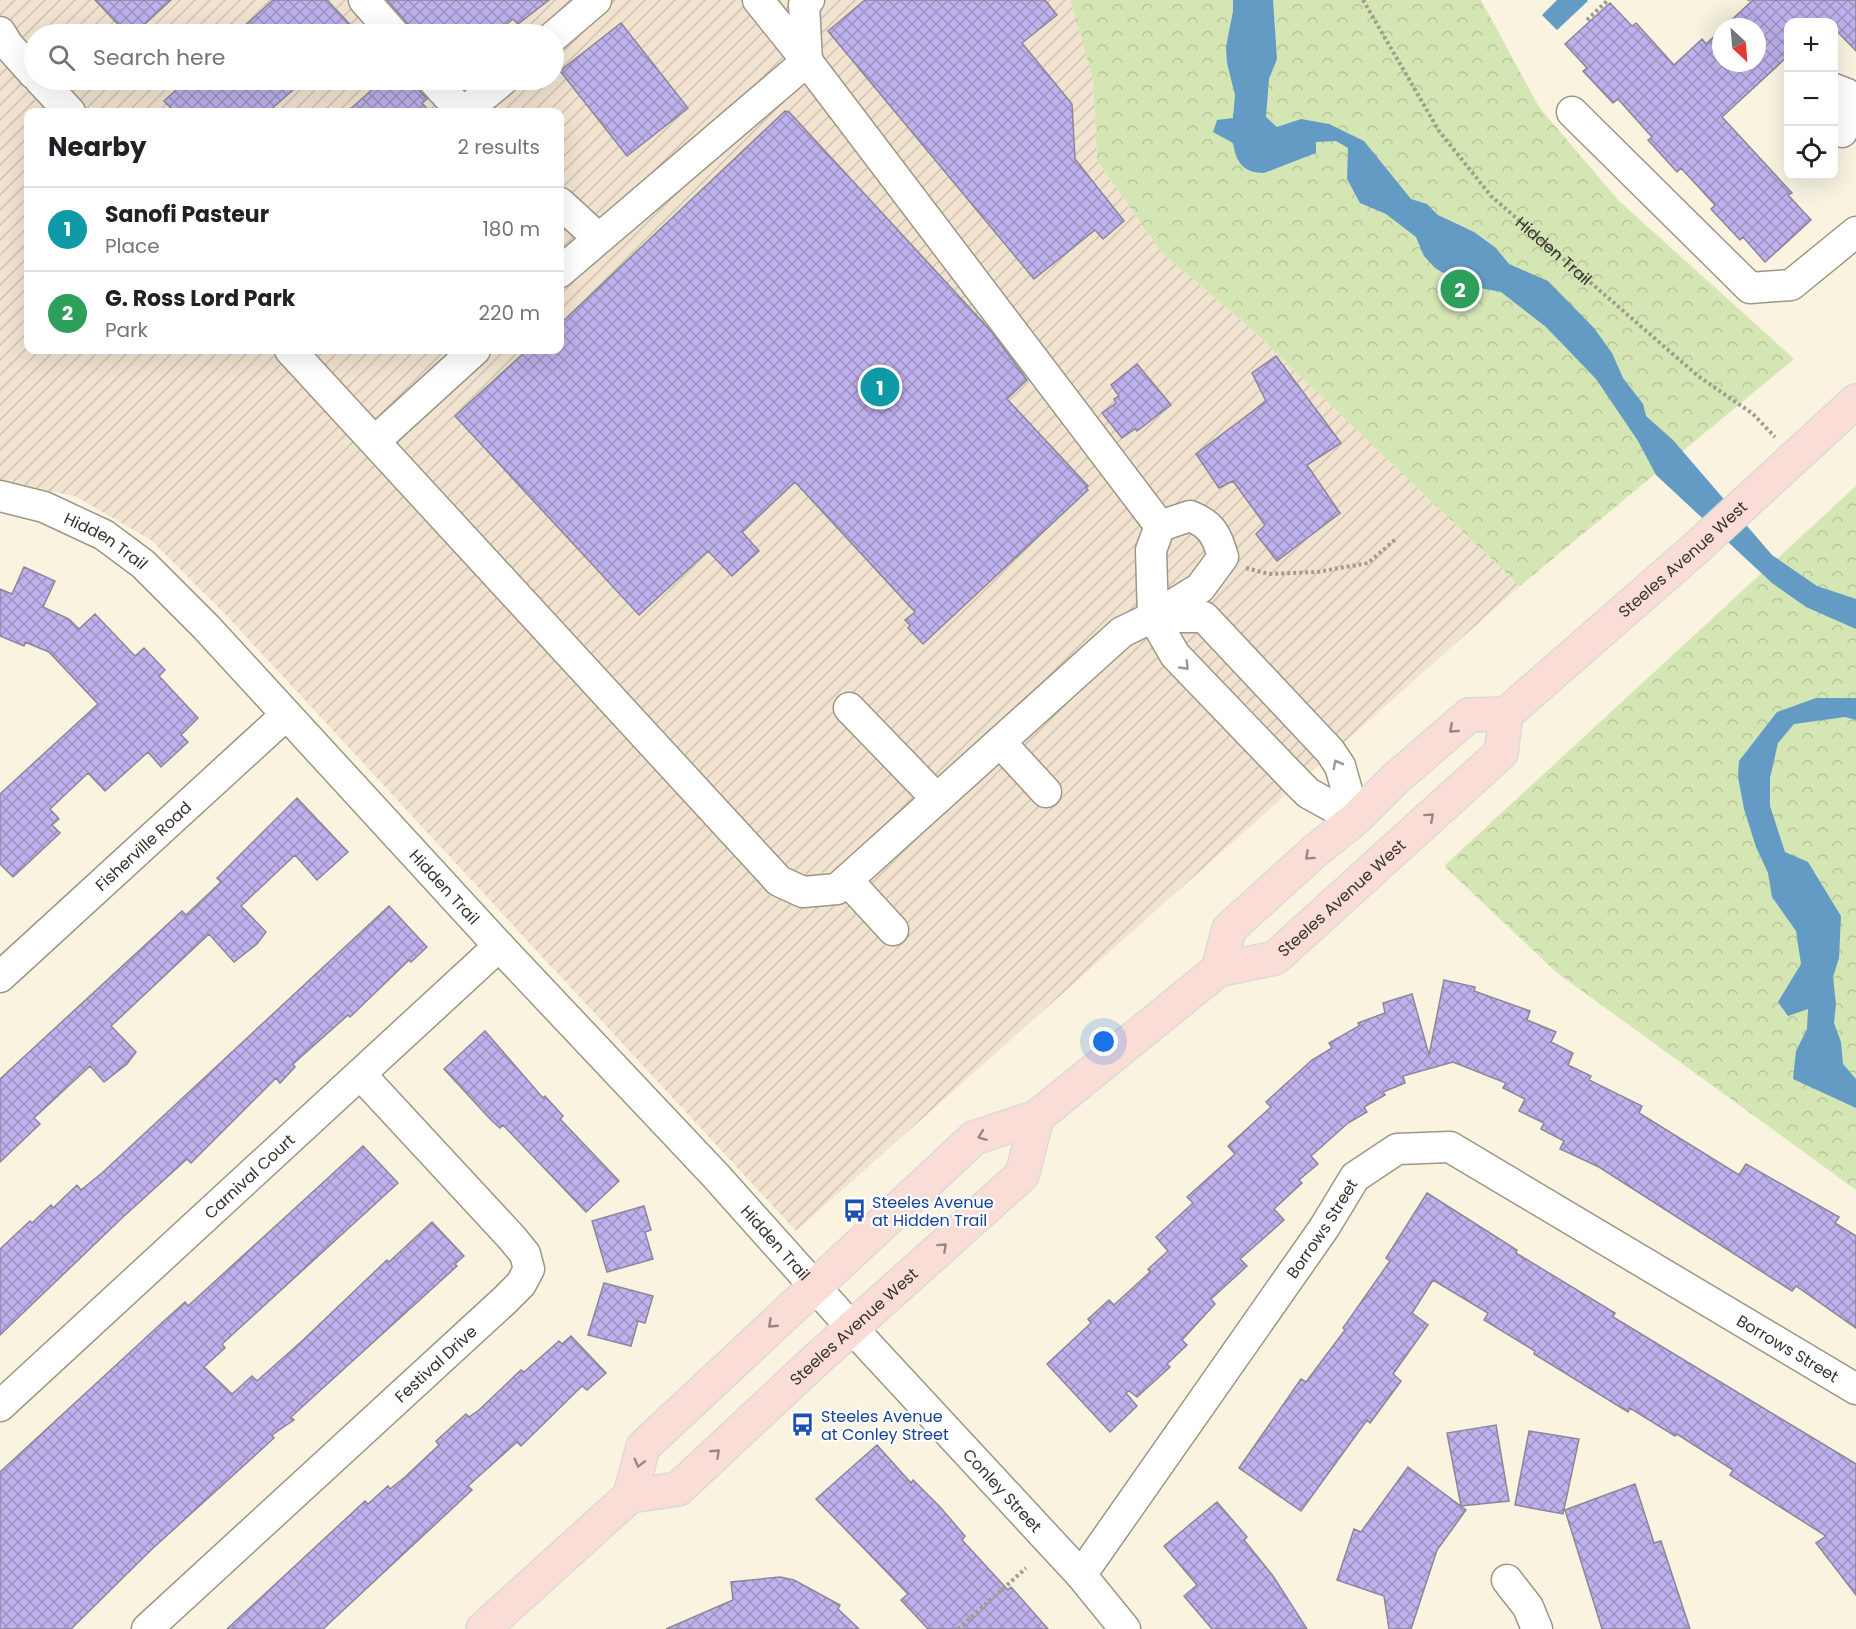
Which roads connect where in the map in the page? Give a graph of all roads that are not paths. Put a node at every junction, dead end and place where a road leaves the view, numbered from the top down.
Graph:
1 (364, 0) edge
2 (596, 0) edge
3 (758, 0) edge
4 (809, 0) edge
5 (385, 24) edge
6 (564, 27) edge
7 (0, 32) edge
8 (807, 61) junction
9 (24, 63) edge
10 (49, 90) edge
11 (442, 90) edge
12 (490, 90) edge
13 (1838, 91) edge
14 (66, 108) edge
15 (459, 108) edge
16 (468, 108) edge
17 (1572, 112) dead end
18 (1844, 138) edge
19 (564, 207) edge
20 (1856, 232) edge
21 (597, 237) junction
22 (564, 268) edge
23 (294, 354) edge
24 (471, 354) edge
25 (1856, 401) edge
26 (375, 441) junction
27 (0, 496) edge
28 (1160, 526) junction
29 (1153, 617) junction
30 (849, 708) dead end
31 (1506, 714) junction
32 (286, 715) junction
33 (1000, 742) junction
34 (1046, 792) dead end
35 (937, 799) junction
36 (1355, 819) junction
37 (1386, 856) junction
38 (847, 880) junction
39 (893, 930) dead end
40 (499, 946) junction
41 (1218, 970) junction
42 (0, 977) edge
43 (361, 1075) junction
44 (1037, 1117) junction
45 (815, 1285) junction
46 (852, 1328) junction
47 (1856, 1389) edge
48 (0, 1406) edge
49 (630, 1496) junction
50 (1081, 1575) junction
51 (1507, 1580) dead end
52 (147, 1629) edge
53 (483, 1629) edge
54 (1125, 1629) edge
55 (1537, 1629) edge

1 - 5 street
2 - 6 street
3 - 8 street
4 - 8 street
7 - 9 street
8 - 21 street
8 - 28 street
10 - 14 street
11 - 15 street
12 - 16 street
13 - 18 street
17 - 20 street
19 - 21 street
21 - 22 street
23 - 26 street
24 - 26 street
25 - 31 main road, Steeles Avenue West
26 - 38 street
27 - 32 street, Hidden Trail
28 - 29 street
28 - 29 street
29 - 33 street
29 -> 36 street
36 -> 29 street
30 - 35 street
31 -> 36 main road
37 -> 31 main road, Steeles Avenue West
32 - 40 street, Hidden Trail
32 - 42 street, Fisherville Road
33 - 34 street
33 - 35 street
35 - 38 street
36 - 37 main road
36 -> 41 main road
37 - 41 main road, Steeles Avenue West
38 - 39 street
40 - 43 street, Carnival Court
40 - 45 street, Hidden Trail
41 - 44 main road, Steeles Avenue West
43 - 48 street, Carnival Court
43 - 52 street, Festival Drive
44 -> 45 main road, Steeles Avenue West
46 -> 44 main road, Steeles Avenue West
45 - 46 street, Hidden Trail
45 -> 49 main road, Steeles Avenue West
49 -> 46 main road, Steeles Avenue West
46 - 50 street, Conley Street
47 - 50 street, Borrows Street
49 - 53 main road
50 - 54 street, Conley Street
51 - 55 street

